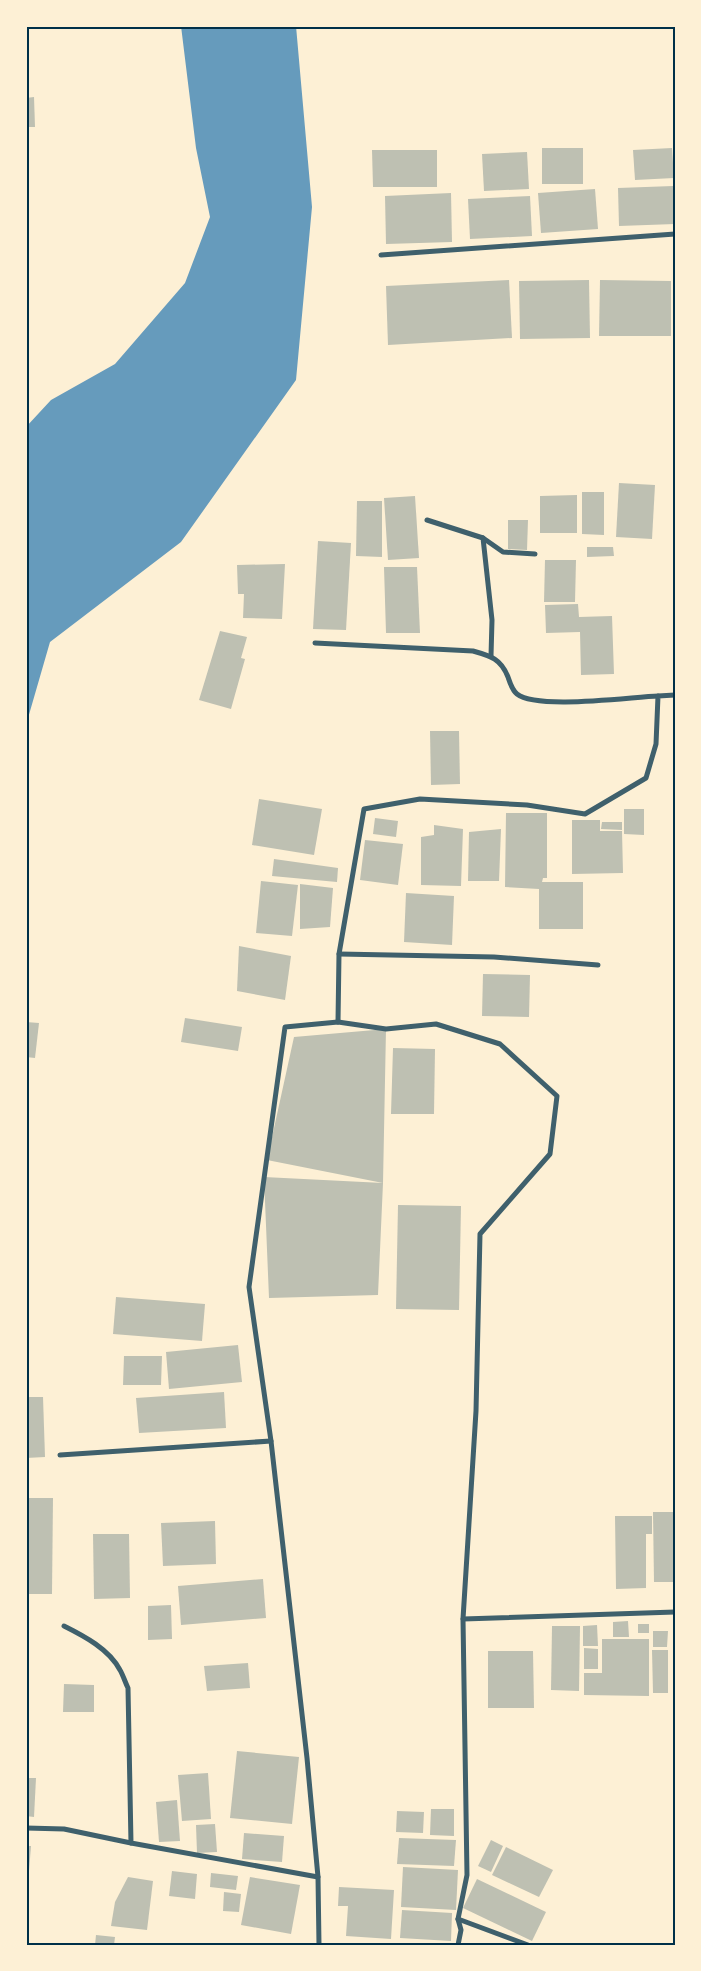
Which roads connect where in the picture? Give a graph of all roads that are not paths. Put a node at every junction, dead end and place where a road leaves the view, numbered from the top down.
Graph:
1 (675, 234) edge
2 (381, 255) dead end
3 (427, 520) dead end
4 (483, 538) junction
5 (535, 554) dead end
6 (315, 643) dead end
7 (491, 656) junction
8 (675, 695) edge
9 (658, 696) junction
10 (339, 954) junction
11 (598, 965) dead end
12 (338, 1022) junction
13 (271, 1441) junction
14 (60, 1455) dead end
15 (675, 1612) edge
16 (463, 1619) junction
17 (64, 1626) dead end
18 (26, 1828) edge
19 (131, 1843) junction
20 (318, 1877) junction
21 (458, 1919) junction
22 (319, 1945) edge
23 (458, 1945) edge
24 (528, 1945) edge

1 - 2 street
3 - 4 street
4 - 5 street
4 - 7 street
6 - 7 street
7 - 9 street
8 - 9 street
9 - 10 street
10 - 11 street
10 - 12 street
12 - 13 street
12 - 16 street
13 - 14 street
13 - 20 street
15 - 16 street
16 - 21 street
17 - 19 street
18 - 19 street
19 - 20 street
20 - 22 street
21 - 23 street
21 - 24 street

